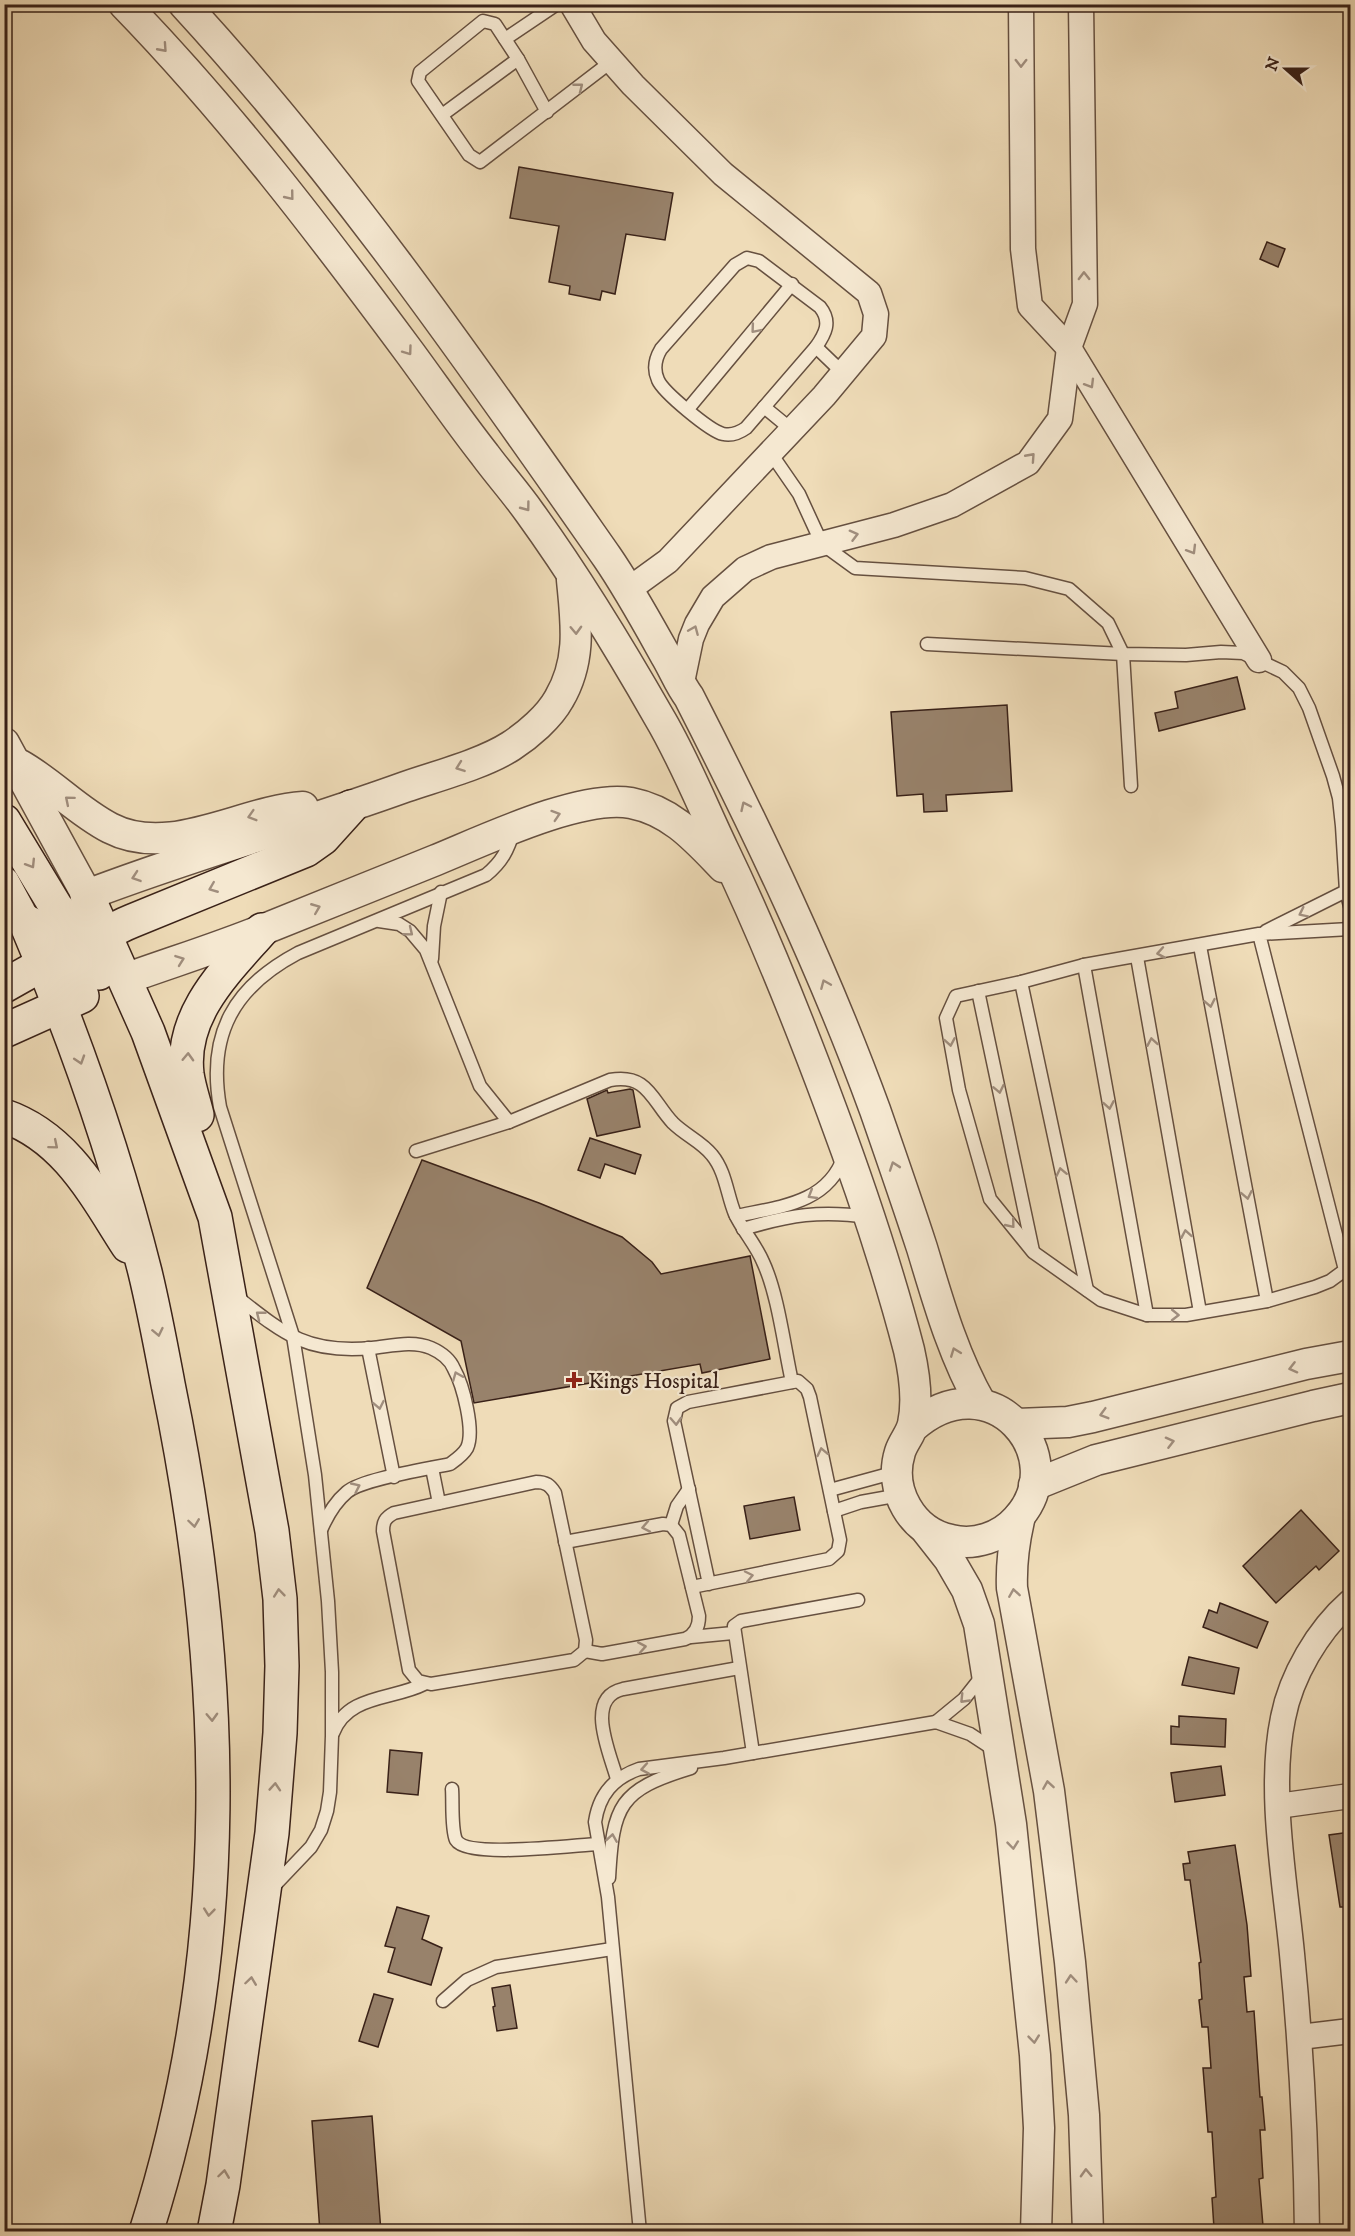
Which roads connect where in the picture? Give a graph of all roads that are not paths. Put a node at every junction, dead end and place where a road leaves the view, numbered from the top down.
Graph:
1 (124, 4) edge
2 (184, 4) edge
3 (557, 4) edge
4 (572, 4) edge
5 (1021, 4) edge
6 (1081, 4) edge
7 (505, 39) junction
8 (518, 59) junction
9 (612, 61) junction
10 (547, 112) junction
11 (442, 115) junction
12 (792, 284) junction
13 (816, 347) junction
14 (1069, 348) junction
15 (843, 373) junction
16 (764, 407) junction
17 (688, 409) junction
18 (792, 430) junction
19 (770, 453) junction
20 (822, 544) junction
21 (571, 572) junction
22 (628, 590) junction
23 (927, 644) dead end
24 (1123, 654) junction
25 (1259, 660) junction
26 (681, 687) junction
27 (10, 752) edge
28 (1131, 786) dead end
29 (1345, 795) edge
30 (351, 807) junction
31 (4, 821) edge
32 (515, 828) junction
33 (4, 882) edge
34 (741, 887) junction
35 (1346, 891) junction
36 (441, 892) junction
37 (87, 895) junction
38 (1350, 906) edge
39 (376, 921) junction
40 (15, 925) edge
41 (1350, 929) edge
42 (262, 930) junction
43 (1259, 934) junction
44 (74, 940) junction
45 (1200, 946) junction
46 (1137, 957) junction
47 (432, 960) junction
48 (1084, 965) junction
49 (117, 982) junction
50 (1021, 982) junction
51 (4, 986) edge
52 (978, 991) junction
53 (61, 1005) junction
54 (4, 1030) edge
55 (4, 1116) edge
56 (509, 1122) junction
57 (846, 1149) junction
58 (416, 1151) dead end
59 (736, 1216) junction
60 (215, 1217) junction
61 (869, 1217) junction
62 (743, 1229) junction
63 (1033, 1252) junction
64 (146, 1274) junction
65 (1087, 1290) junction
66 (230, 1291) junction
67 (1267, 1301) junction
68 (1200, 1312) junction
69 (1147, 1315) junction
70 (293, 1336) junction
71 (368, 1348) junction
72 (1350, 1356) edge
73 (792, 1382) junction
74 (1350, 1398) edge
75 (981, 1404) junction
76 (1017, 1424) junction
77 (913, 1427) junction
78 (432, 1468) junction
79 (393, 1477) junction
80 (898, 1484) junction
81 (1035, 1485) junction
82 (689, 1489) junction
83 (830, 1490) junction
84 (439, 1503) junction
85 (834, 1511) junction
86 (1020, 1516) junction
87 (671, 1525) junction
88 (320, 1531) junction
89 (927, 1531) junction
90 (565, 1542) junction
91 (709, 1584) junction
92 (692, 1587) junction
93 (858, 1600) dead end
94 (1350, 1602) edge
95 (733, 1633) junction
96 (691, 1637) junction
97 (585, 1651) junction
98 (739, 1668) junction
99 (986, 1670) junction
100 (424, 1684) junction
101 (936, 1722) junction
102 (332, 1736) junction
103 (753, 1753) junction
104 (999, 1753) junction
105 (724, 1758) junction
106 (617, 1779) junction
107 (452, 1789) dead end
108 (1350, 1796) edge
109 (1278, 1806) junction
110 (598, 1844) junction
111 (263, 1897) junction
112 (608, 1897) junction
113 (612, 1949) junction
114 (443, 2001) dead end
115 (1350, 2031) edge
116 (1300, 2037) junction
117 (146, 2232) edge
118 (214, 2232) edge
119 (640, 2232) edge
120 (1036, 2232) edge
121 (1088, 2232) edge
122 (1307, 2232) edge

1 -> 21 street
2 - 22 street
3 - 7 lane
4 - 9 street
5 -> 14 street
14 -> 6 street
7 - 8 lane
7 - 11 lane
8 - 10 lane
8 - 11 lane
10 -> 9 lane
9 - 15 street
10 - 11 lane
12 - 13 lane
12 -> 17 lane
12 - 17 lane
13 - 15 lane
13 - 16 lane
20 -> 14 street
14 -> 25 street
15 - 18 street
16 - 17 lane
16 - 18 lane
18 - 19 street
19 - 20 lane
19 - 22 street
20 - 24 lane
26 -> 20 street
21 -> 30 street
21 - 34 street
22 - 26 street
23 - 24 lane
24 - 25 lane
24 - 28 lane
25 - 29 lane
75 -> 26 street
30 -> 27 street
27 - 37 street
29 - 35 lane
30 -> 37 street
30 -> 44 main road
31 -> 44 main road
32 -> 34 street
32 - 36 lane
42 -> 32 street
33 - 40 street
34 - 57 street
35 - 38 lane
35 -> 43 lane
36 - 39 lane
36 - 47 lane
37 - 44 main road
37 - 44 main road
39 -> 47 lane
39 - 70 lane
40 - 44 main road
40 - 44 main road
41 - 43 lane
49 -> 42 street
60 -> 42 main road
43 - 45 lane
43 - 67 lane
44 - 49 main road
44 - 51 main road
44 - 53 main road
45 -> 46 lane
45 -> 67 lane
46 - 48 lane
68 -> 46 lane
47 - 56 lane
48 - 50 lane
48 -> 69 lane
49 - 53 main road
49 - 60 main road
50 - 52 lane
65 -> 50 lane
52 -> 63 lane
52 -> 63 lane
53 - 54 main road
53 -> 64 main road
55 -> 64 main road
56 - 58 lane
56 - 59 lane
57 -> 59 lane
57 - 61 street
59 - 62 lane
60 - 66 main road
61 - 62 lane
61 - 77 street
62 - 73 lane
63 - 65 lane
64 -> 117 main road
65 - 69 lane
70 -> 66 lane
111 -> 66 main road
67 - 68 lane
69 -> 68 lane
70 - 71 lane
70 - 88 lane
78 -> 71 lane
71 -> 79 lane
72 -> 76 street
73 -> 82 lane
83 -> 73 lane
81 -> 74 street
75 - 76 street
75 - 77 street
76 - 81 street
77 - 80 street
78 - 79 lane
78 - 84 lane
88 -> 79 lane
80 - 83 lane
80 - 85 lane
80 - 89 street
81 - 86 street
82 - 87 lane
82 - 91 lane
83 - 85 lane
84 - 90 lane
84 - 100 lane
91 -> 85 lane
86 - 89 street
121 -> 86 street
87 -> 90 lane
87 - 92 lane
88 - 102 lane
89 - 99 street
90 - 97 lane
91 - 92 lane
92 - 96 lane
93 - 95 lane
94 - 109 street
95 - 96 lane
95 - 98 lane
97 -> 96 lane
97 - 100 lane
98 - 103 lane
98 - 106 lane
99 -> 101 lane
99 - 104 street
100 - 102 lane
101 - 103 lane
101 - 104 lane
102 - 111 lane
103 - 105 lane
104 -> 120 street
105 -> 106 lane
112 -> 105 lane
106 - 110 lane
107 - 110 lane
108 - 109 street
109 - 116 street
110 - 112 lane
118 -> 111 main road
112 - 113 lane
113 - 114 lane
113 - 119 lane
115 - 116 street
116 - 122 street

